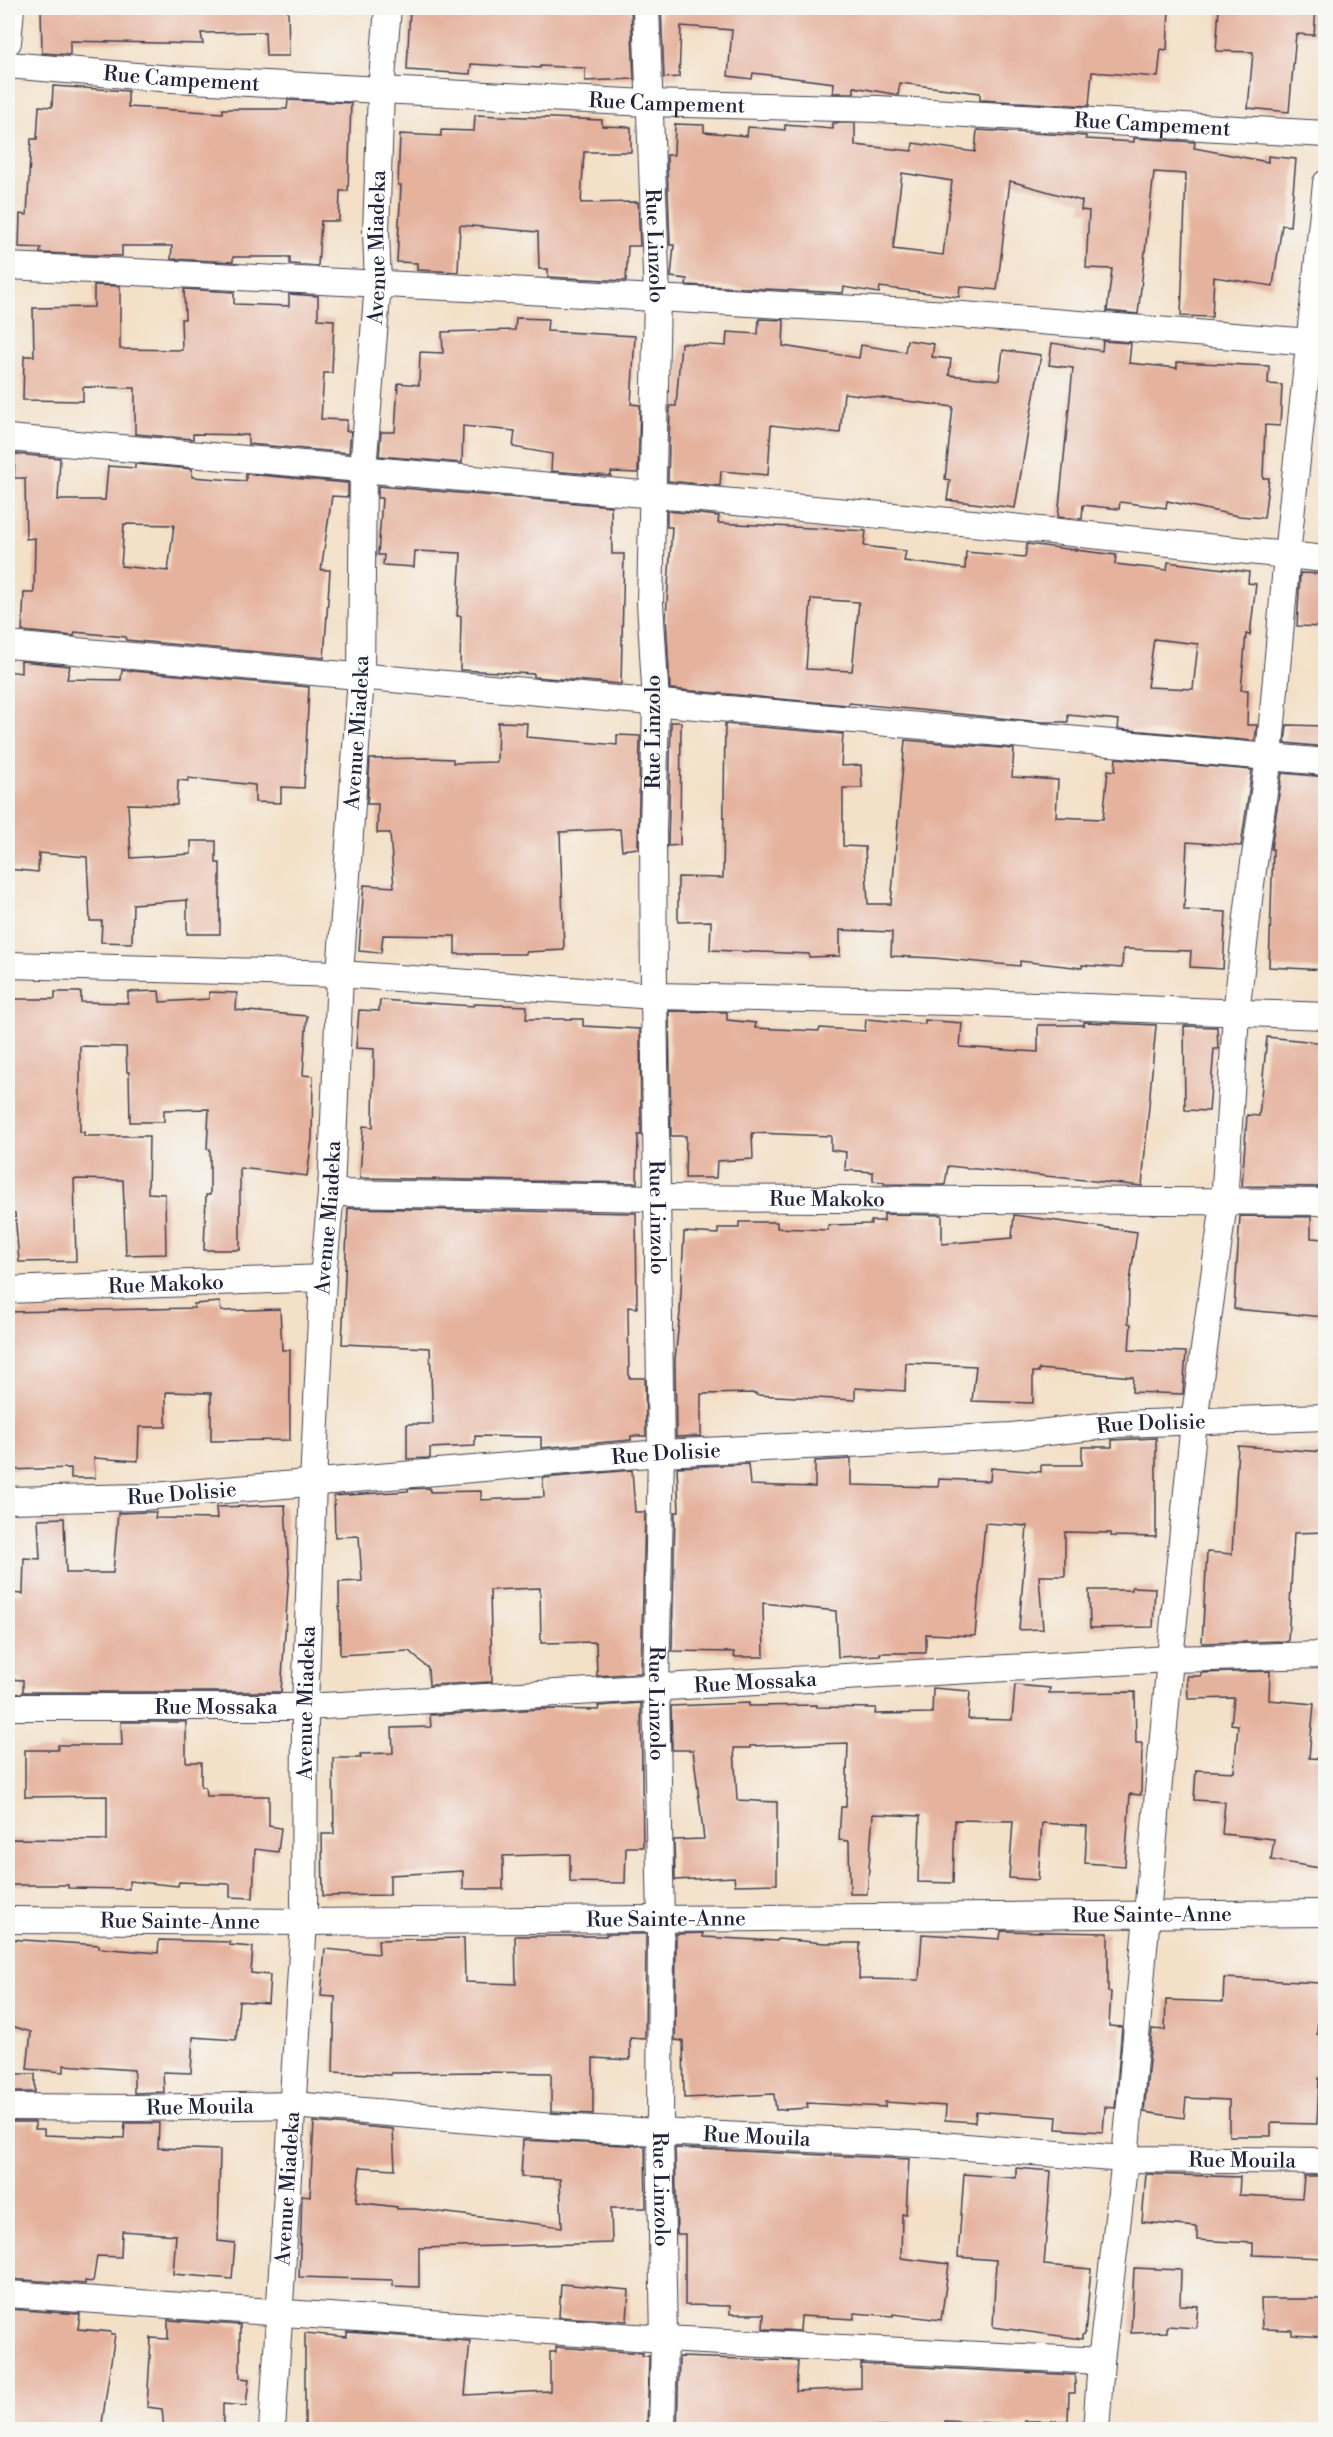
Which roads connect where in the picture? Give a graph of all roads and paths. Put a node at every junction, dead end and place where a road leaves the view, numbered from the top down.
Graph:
1 (11, 8) edge
2 (388, 8) edge
3 (646, 8) edge
4 (8, 42) edge
5 (8, 65) edge
6 (381, 90) junction
7 (648, 103) junction
8 (1326, 134) edge
9 (1326, 183) edge
10 (8, 266) edge
11 (378, 284) junction
12 (657, 299) junction
13 (1317, 343) edge
14 (8, 438) edge
15 (363, 469) junction
16 (652, 496) junction
17 (1287, 555) junction
18 (1326, 559) edge
19 (8, 645) edge
20 (361, 677) junction
21 (656, 703) junction
22 (1269, 757) junction
23 (1326, 762) edge
24 (8, 965) edge
25 (340, 974) junction
26 (654, 996) junction
27 (1236, 1014) junction
28 (1326, 1016) edge
29 (331, 1193) junction
30 (656, 1198) junction
31 (1326, 1202) edge
32 (1224, 1203) junction
33 (323, 1278) junction
34 (8, 1290) edge
35 (1326, 1417) edge
36 (1194, 1422) junction
37 (661, 1453) junction
38 (313, 1483) junction
39 (8, 1500) edge
40 (1326, 1655) edge
41 (1170, 1659) junction
42 (656, 1688) junction
43 (8, 1707) edge
44 (306, 1707) junction
45 (1326, 1913) edge
46 (1146, 1915) junction
47 (8, 1920) edge
48 (661, 1920) junction
49 (304, 1922) junction
50 (293, 2105) junction
51 (8, 2107) edge
52 (660, 2132) junction
53 (1125, 2159) junction
54 (1326, 2161) edge
55 (8, 2294) edge
56 (278, 2313) junction
57 (664, 2339) junction
58 (1101, 2361) junction
59 (272, 2430) edge
60 (662, 2430) edge
61 (1096, 2430) edge

1 - 4 street
2 - 6 street, Avenue Miadeka
3 - 7 street, Rue Linzolo
5 - 6 street, Rue Campement
6 - 7 street, Rue Campement
6 - 11 street, Avenue Miadeka
7 - 8 street, Rue Campement
7 - 12 street, Rue Linzolo
9 - 13 street
10 - 11 street
11 - 12 street
11 - 15 street, Avenue Miadeka
12 - 13 street
12 - 16 street, Rue Linzolo
13 - 17 street
14 - 15 street
15 - 16 street
15 - 20 street, Avenue Miadeka
16 - 17 street
16 - 21 street, Rue Linzolo
17 - 18 street
17 - 22 street
19 - 20 street
20 - 21 street
20 - 25 street, Avenue Miadeka
21 - 22 street
21 - 26 street, Rue Linzolo
22 - 23 street
22 - 27 street
24 - 25 street
25 - 26 street
25 - 29 street, Avenue Miadeka
26 - 27 street
26 - 30 street, Rue Linzolo
27 - 28 street
27 - 32 street
29 - 30 street, Rue Makoko
29 - 33 street, Avenue Miadeka
30 - 32 street, Rue Makoko
30 - 37 street, Rue Linzolo
31 - 32 street, Rue Makoko
32 - 36 street
33 - 34 street, Rue Makoko
33 - 38 street, Avenue Miadeka
35 - 36 street, Rue Dolisie
36 - 37 street, Rue Dolisie
36 - 41 street
37 - 38 street, Rue Dolisie
37 - 42 street, Rue Linzolo
38 - 39 street, Rue Dolisie
38 - 44 street, Avenue Miadeka
40 - 41 street, Rue Mossaka
41 - 42 street, Rue Mossaka
41 - 46 street
42 - 44 street, Rue Mossaka
42 - 48 street, Rue Linzolo
43 - 44 street, Rue Mossaka
44 - 49 street, Avenue Miadeka
45 - 46 street, Rue Sainte-Anne
46 - 48 street, Rue Sainte-Anne
46 - 53 street
47 - 49 street, Rue Sainte-Anne
48 - 49 street, Rue Sainte-Anne
48 - 52 street, Rue Linzolo
49 - 50 street, Avenue Miadeka
50 - 51 street, Rue Mouila
50 - 52 street, Rue Mouila
50 - 56 street, Avenue Miadeka
52 - 53 street, Rue Mouila
52 - 57 street, Rue Linzolo
53 - 54 street, Rue Mouila
53 - 58 street
55 - 56 street
56 - 57 street
56 - 59 street, Avenue Miadeka
57 - 58 street
57 - 60 street, Rue Linzolo
58 - 61 street

